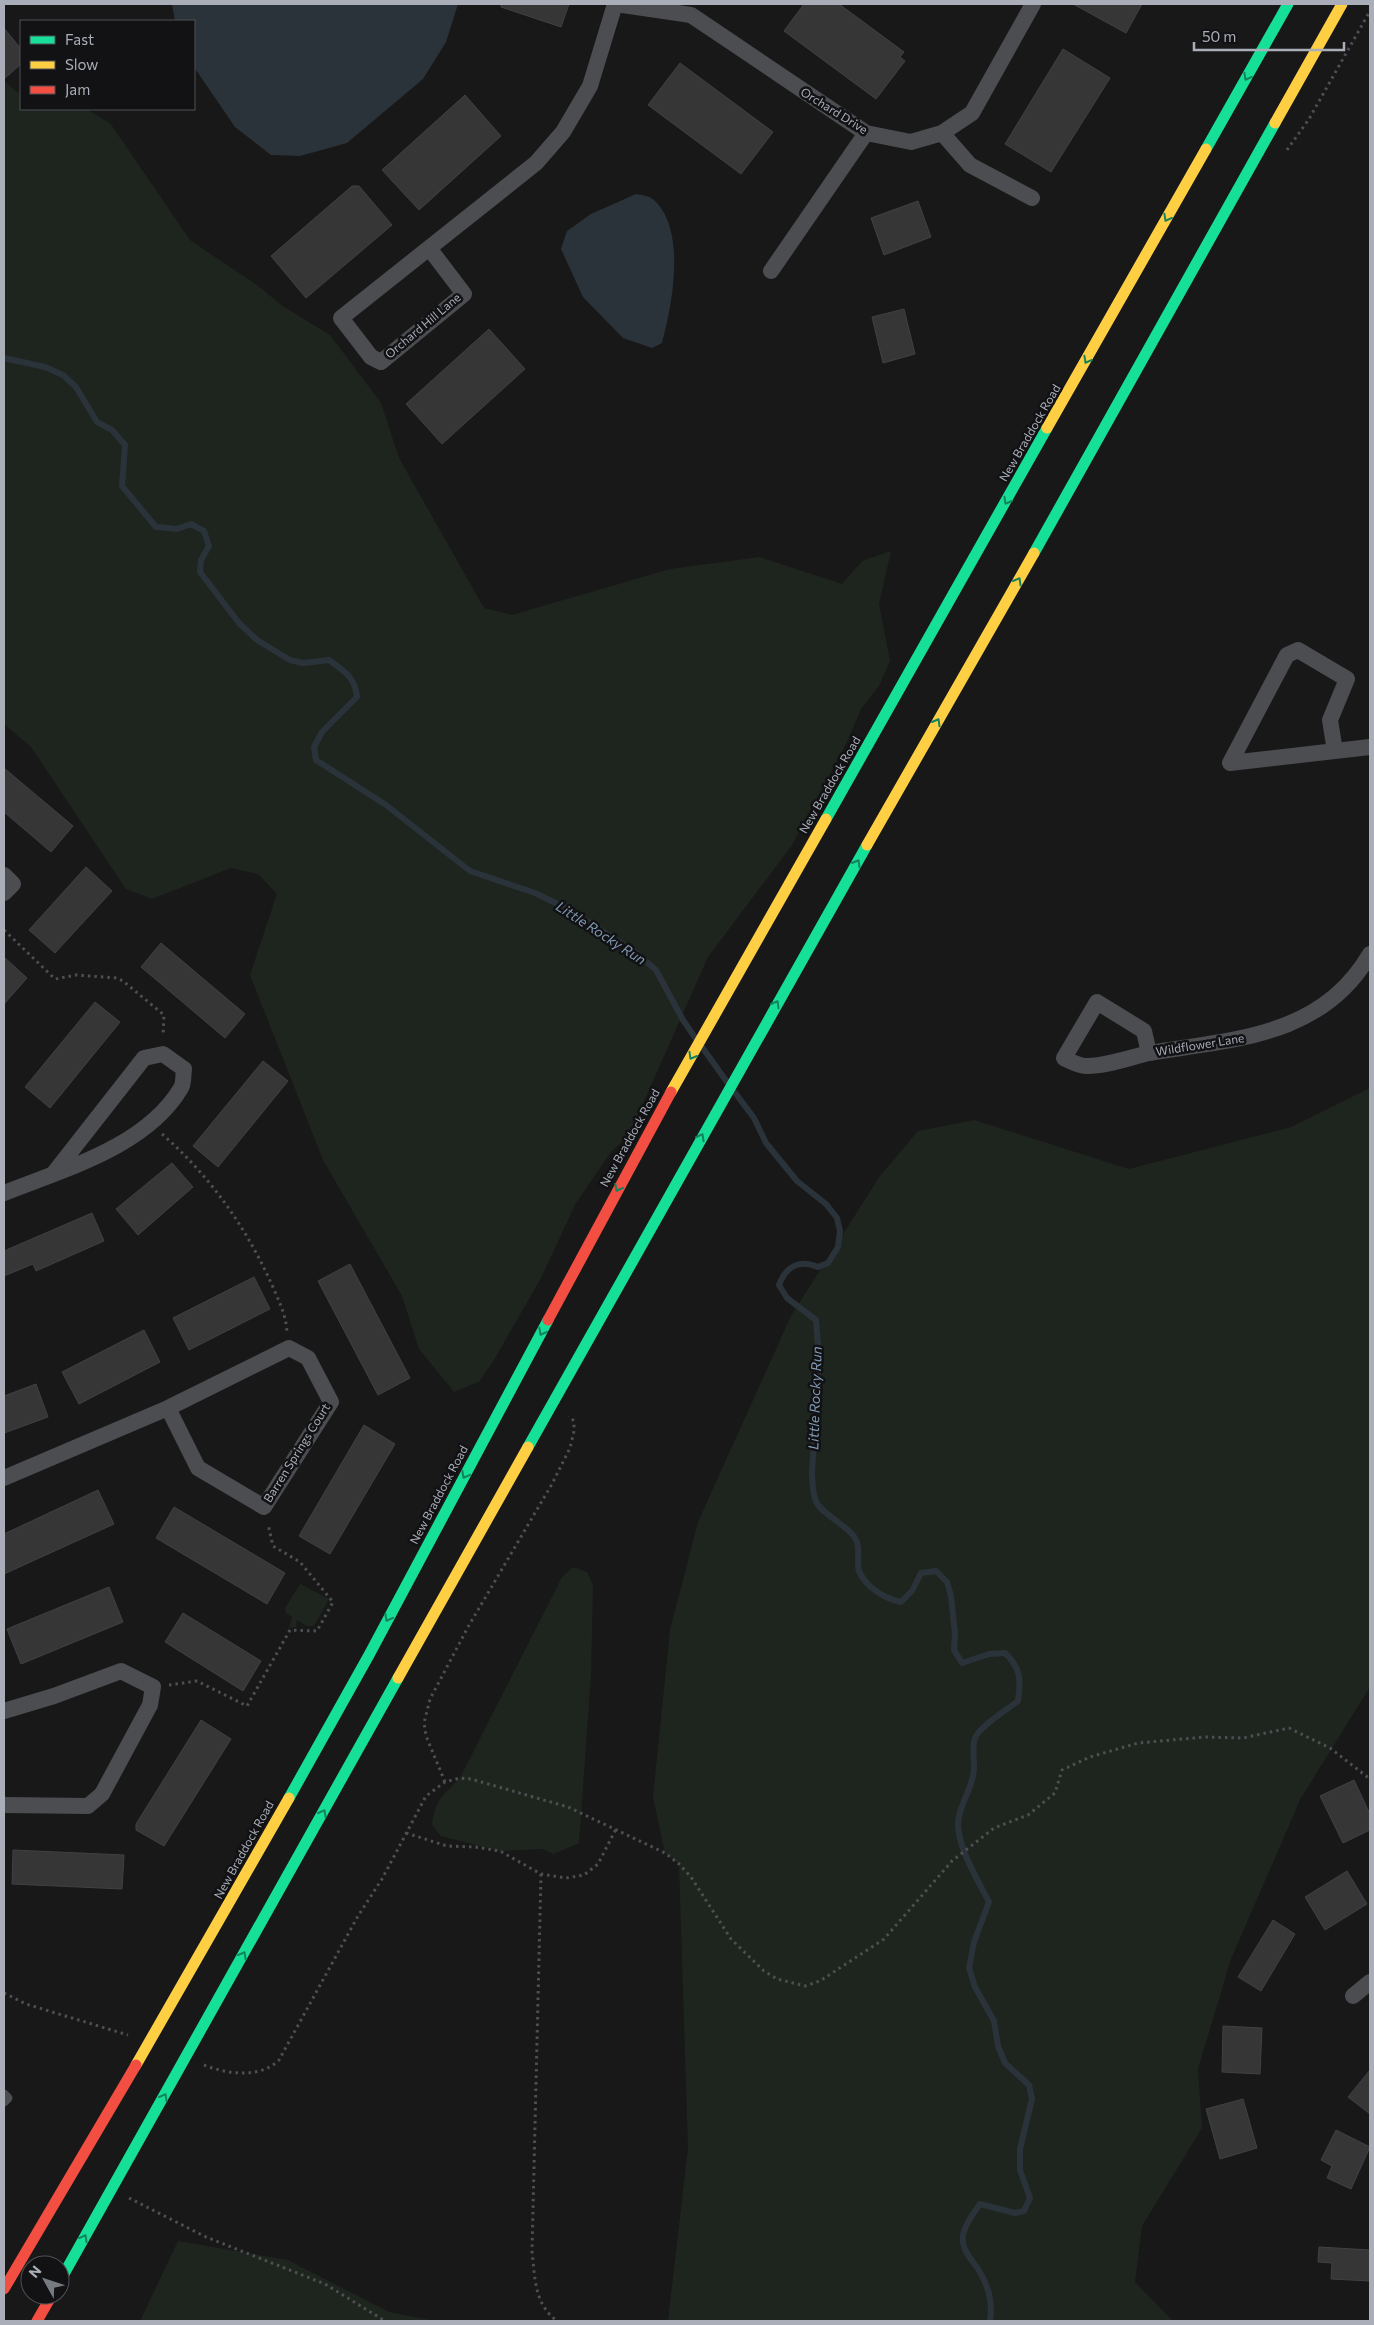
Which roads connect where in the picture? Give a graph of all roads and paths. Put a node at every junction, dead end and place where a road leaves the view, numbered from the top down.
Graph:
1 (615, 4) edge
2 (1033, 4) edge
3 (1288, 4) edge
4 (1342, 4) edge
5 (866, 133) junction
6 (942, 133) junction
7 (1032, 198) dead end
8 (429, 248) junction
9 (772, 271) dead end
10 (1370, 747) edge
11 (1335, 751) junction
12 (4, 875) edge
13 (4, 893) edge
14 (4, 930) edge
15 (1370, 954) edge
16 (1149, 1053) junction
17 (162, 1054) junction
18 (151, 1124) junction
19 (54, 1174) junction
20 (4, 1192) edge
21 (289, 1348) junction
22 (168, 1408) junction
23 (569, 1415) dead end
24 (4, 1478) edge
25 (264, 1507) junction
26 (153, 1687) junction
27 (4, 1711) edge
28 (1370, 1779) edge
29 (445, 1782) junction
30 (4, 1805) edge
31 (616, 1829) junction
32 (406, 1833) junction
33 (541, 1874) junction
34 (1370, 1982) edge
35 (4, 1993) edge
36 (1352, 1996) dead end
37 (131, 2035) dead end
38 (200, 2063) dead end
39 (4, 2094) edge
40 (4, 2102) edge
41 (127, 2197) dead end
42 (70, 2263) edge
43 (4, 2289) edge
44 (46, 2305) edge
45 (37, 2321) edge
46 (385, 2321) edge
47 (557, 2321) edge

1 - 5 street, Orchard Drive
1 - 8 street, Orchard Hill Lane
2 - 6 street, Orchard Drive
3 -> 43 main road, New Braddock Road
42 -> 4 main road
5 - 6 street, Orchard Drive
5 - 9 street
6 - 7 street
8 - 8 street, Orchard Hill Lane
10 - 11 street
11 - 11 street
12 - 13 street
14 - 17 path
15 - 16 street, Wildflower Lane
16 - 16 street, Wildflower Lane
17 - 18 street
17 - 19 street
18 - 19 street
18 - 21 path
19 - 20 street
21 - 22 street
21 - 25 street, Barren Springs Court
22 - 24 street
22 - 25 street, Barren Springs Court
23 - 29 path
25 - 26 path
26 - 27 street
26 - 30 street
28 - 31 path
29 - 31 path
29 - 32 path
31 - 33 path
32 - 33 path
32 - 38 path
33 - 47 path
34 - 36 street
35 - 37 path
39 - 40 lane
41 - 46 path
44 - 45 main road

